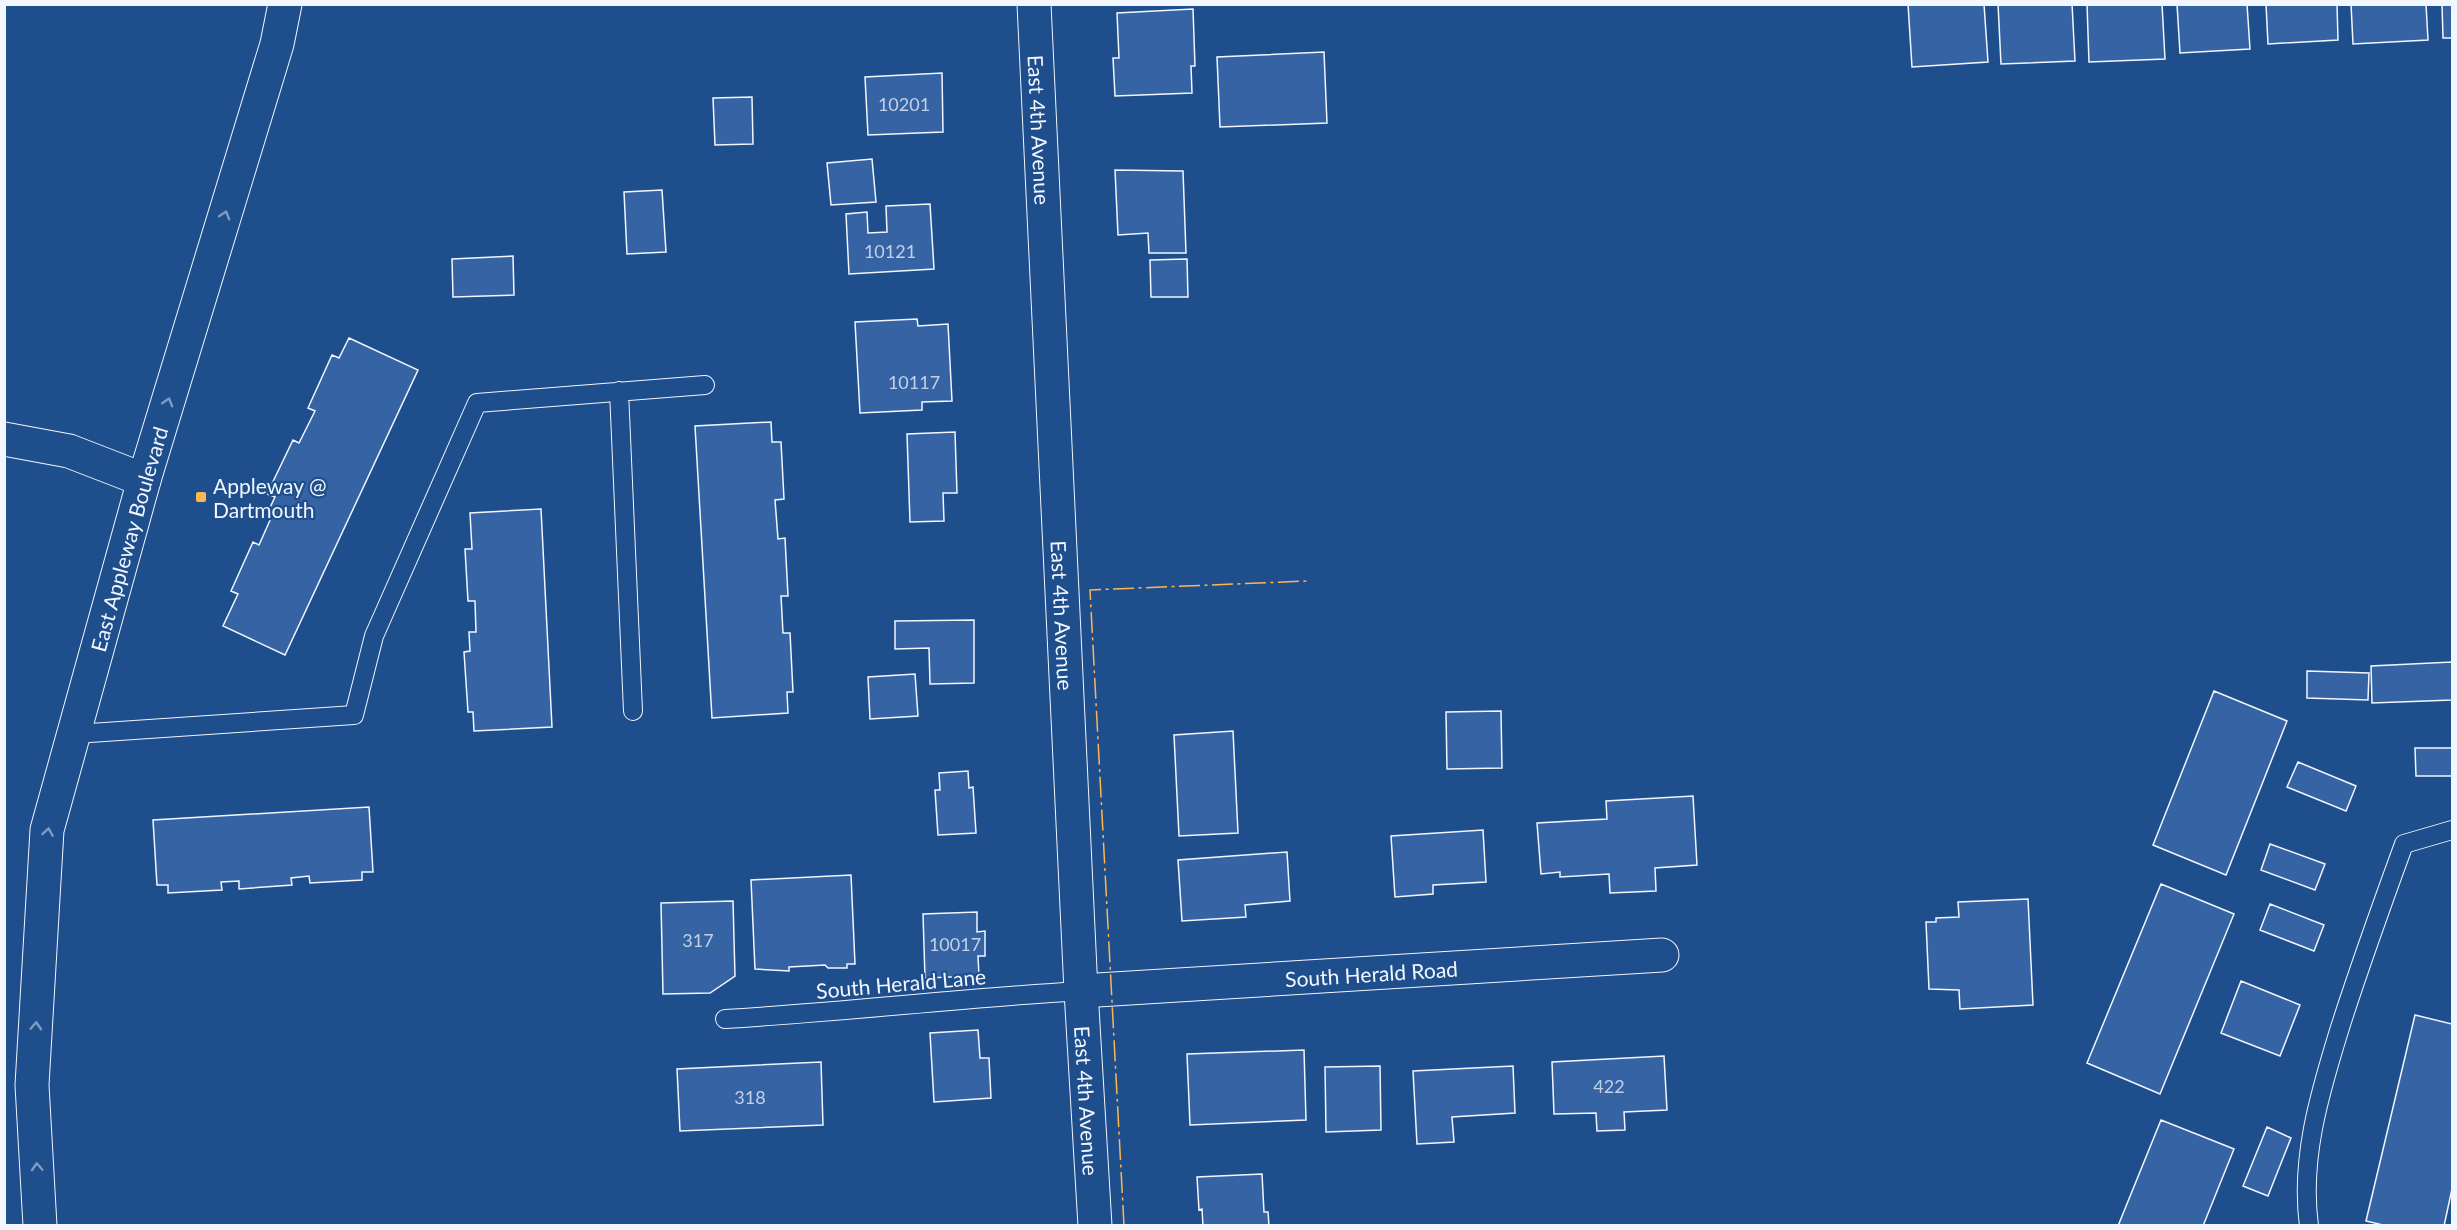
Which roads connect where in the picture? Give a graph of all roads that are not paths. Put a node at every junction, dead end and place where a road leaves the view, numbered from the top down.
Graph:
1 (285, 4) edge
2 (1034, 4) edge
3 (705, 385) dead end
4 (619, 391) junction
5 (4, 439) edge
6 (144, 480) junction
7 (633, 711) dead end
8 (75, 734) junction
9 (2452, 830) edge
10 (1662, 955) dead end
11 (1081, 991) junction
12 (725, 1018) dead end
13 (40, 1226) edge
14 (1095, 1226) edge
15 (2309, 1226) edge

6 -> 1 street, East Appleway Boulevard
2 - 11 street, East 4th Avenue
3 - 4 lane
4 - 7 lane
4 - 8 lane
5 - 6 street
6 - 8 street, East Appleway Boulevard
13 -> 8 street, East Appleway Boulevard
9 - 15 lane
10 - 11 street, South Herald Road
11 - 12 lane, South Herald Lane
11 - 14 street, East 4th Avenue

